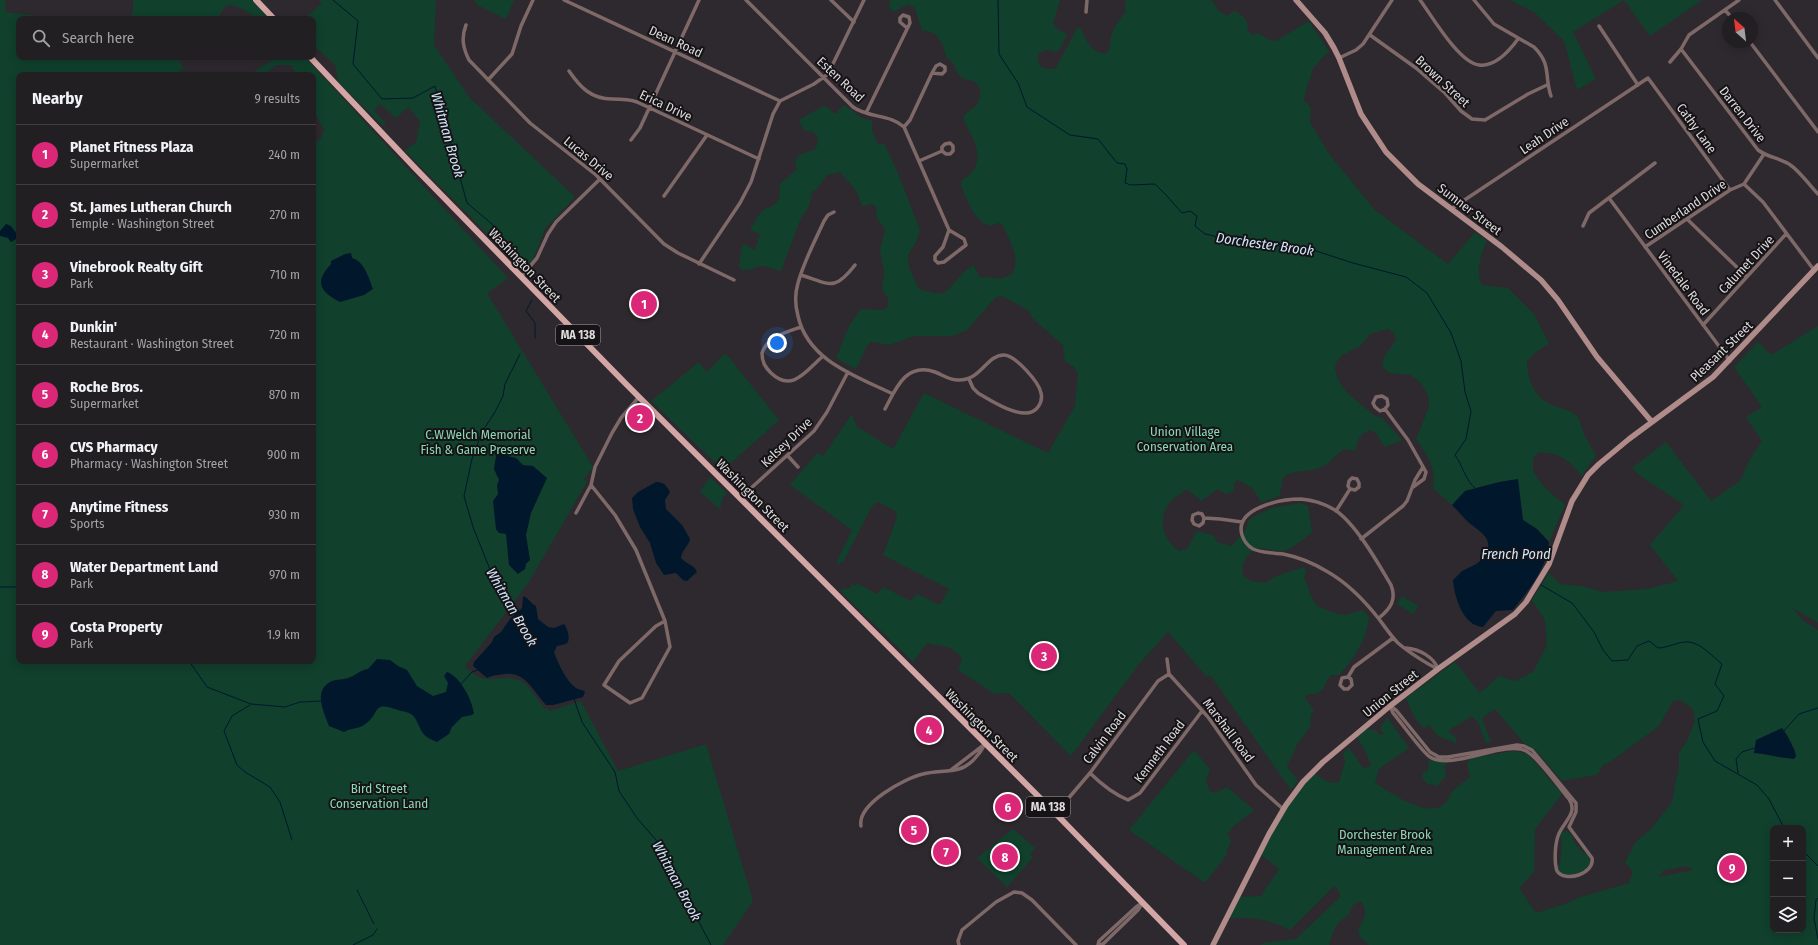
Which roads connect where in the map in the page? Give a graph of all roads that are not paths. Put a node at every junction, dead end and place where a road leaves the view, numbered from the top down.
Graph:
1 (256, 0) edge
2 (533, 0) edge
3 (564, 0) edge
4 (699, 0) edge
5 (746, 0) edge
6 (831, 0) edge
7 (864, 0) edge
8 (1087, 0) edge
9 (1296, 0) edge
10 (1392, 0) edge
11 (1420, 0) edge
12 (1474, 0) edge
13 (1739, 0) edge
14 (1775, 0) edge
15 (1725, 10) joint
16 (1086, 12) dead end
17 (271, 16) edge
18 (854, 22) junction
19 (466, 25) dead end
20 (1599, 26) dead end
21 (908, 28) dead end
22 (1370, 35) junction
23 (1518, 39) junction
24 (1755, 48) edge
25 (1681, 49) junction
26 (676, 51) junction
27 (1339, 58) junction
28 (1818, 58) edge
29 (313, 60) edge
30 (1670, 62) dead end
31 (569, 71) dead end
32 (932, 73) dead end
33 (824, 78) junction
34 (1648, 78) joint
35 (488, 80) junction
36 (1547, 85) junction
37 (1638, 85) junction
38 (1551, 96) dead end
39 (780, 101) junction
40 (649, 108) junction
41 (866, 113) junction
42 (904, 127) junction
43 (1818, 132) edge
44 (707, 135) junction
45 (631, 140) dead end
46 (942, 151) dead end
47 (1764, 154) junction
48 (759, 159) junction
49 (919, 161) junction
50 (1655, 163) dead end
51 (600, 179) junction
52 (1744, 184) junction
53 (1730, 190) junction
54 (1818, 194) edge
55 (664, 196) dead end
56 (1609, 198) junction
57 (1451, 209) junction
58 (834, 212) dead end
59 (1687, 219) junction
60 (1582, 226) dead end
61 (949, 230) junction
62 (1786, 234) junction
63 (1646, 248) junction
64 (699, 264) junction
65 (856, 265) dead end
66 (1816, 268) edge
67 (800, 275) junction
68 (521, 277) junction
69 (1747, 277) junction
70 (734, 280) dead end
71 (1703, 325) junction
72 (801, 327) junction
73 (822, 357) junction
74 (1730, 361) junction
75 (848, 372) junction
76 (969, 378) junction
77 (893, 394) junction
78 (639, 397) junction
79 (885, 409) dead end
80 (1385, 409) junction
81 (1652, 422) junction
82 (788, 456) junction
83 (798, 467) dead end
84 (1423, 467) junction
85 (1592, 471) joint
86 (591, 486) junction
87 (1413, 487) junction
88 (1350, 489) dead end
89 (740, 498) junction
90 (1336, 511) junction
91 (576, 513) dead end
92 (1204, 518) dead end
93 (1242, 522) junction
94 (1361, 539) junction
95 (1379, 618) junction
96 (665, 621) junction
97 (1393, 638) junction
98 (1167, 659) dead end
99 (1438, 669) junction
100 (1169, 674) junction
101 (1348, 677) dead end
102 (1390, 706) junction
103 (1202, 711) junction
104 (985, 744) junction
105 (1484, 752) junction
106 (1090, 773) junction
107 (1283, 810) junction
108 (1055, 814) junction
109 (861, 826) dead end
110 (1569, 828) junction
111 (1562, 829) junction
112 (1142, 903) junction
113 (959, 945) edge
114 (1076, 945) edge
115 (1098, 945) edge
116 (1184, 945) edge
117 (1213, 945) edge

1 - 17 main road
2 - 35 street
3 - 26 street, Dean Road
4 - 26 street
5 - 33 street, Esten Road
6 - 18 street
7 - 18 street
8 - 16 street
9 - 27 main road, Sumner Street
10 - 22 street
11 - 23 street
12 - 23 street
13 - 15 street
14 - 28 street
15 - 25 street
18 - 33 street
19 - 35 street, Lucas Drive
20 - 37 street
21 - 41 street
22 - 27 street
22 - 36 street, Brown Street
23 - 36 street
24 - 43 street
25 - 30 street
25 - 47 street, Darren Drive
26 - 39 street, Dean Road
26 - 40 street
27 - 57 main road, Sumner Street
29 - 68 main road, Washington Street / MA 138
31 - 40 street, Erica Drive
32 - 42 street
33 - 39 street
33 - 41 street, Esten Road
34 - 37 street, Leah Drive
34 - 53 street, Cathy Lane
35 - 51 street, Lucas Drive
36 - 38 street
37 - 57 street, Leah Drive
39 - 48 street
40 - 44 street, Erica Drive
40 - 45 street
41 - 42 street, Esten Road
42 - 49 street
44 - 48 street, Erica Drive
44 - 55 street
46 - 49 street
47 - 52 street
47 - 54 street, Darren Drive
48 - 64 street
49 - 61 street
50 - 56 street
51 - 64 street, Lucas Drive
51 - 68 street
52 - 53 street, Cumberland Drive
52 - 62 street, Cumberland Drive
53 - 59 street, Cumberland Drive
56 - 60 street
56 - 63 street, Vinedale Road
57 - 81 main road, Sumner Street
58 - 67 street
59 - 63 street, Cumberland Drive
59 - 69 street
61 - 61 street
62 - 66 street, Cumberland Drive
62 - 69 street, Calumet Drive
63 - 71 street, Vinedale Road
64 - 70 street, Lucas Drive
65 - 67 street
66 - 74 main road, Pleasant Street
67 - 72 street
68 - 78 main road, Washington Street / MA 138
69 - 71 street, Calumet Drive
71 - 74 street, Vinedale Road
72 - 73 street
72 - 73 street
73 - 75 street
74 - 81 main road, Pleasant Street
75 - 77 street
75 - 82 street, Kelsey Drive
76 - 76 street
76 - 77 street
77 - 79 street
78 - 86 street
78 - 89 main road, Washington Street / MA 138
80 - 80 street
80 - 84 street
81 - 85 main road, Pleasant Street
82 - 83 street
82 - 89 street, Kelsey Drive
84 - 87 street
84 - 87 street
85 - 99 main road, Union Street
86 - 91 street
86 - 96 street
87 - 94 street
88 - 90 street
89 - 104 main road, Washington Street / MA 138
90 - 93 street
90 - 94 street
92 - 93 street
93 - 95 street
94 - 95 street
95 - 97 street
96 - 96 street
97 - 99 street
97 - 101 street
98 - 100 street
99 - 102 main road, Union Street
100 - 103 street, Marshall Road
100 - 106 street, Calvin Road
102 - 105 street
102 - 107 main road, Union Street
103 - 106 street, Kenneth Road
103 - 107 street, Marshall Road
104 - 108 main road, Washington Street / MA 138
104 - 109 street
105 - 110 street
105 - 111 street
106 - 108 street, Calvin Road
107 - 117 main road, Union Street
108 - 112 main road, Washington Street / MA 138
110 - 111 street
110 - 111 street
112 - 115 street
112 - 116 main road, Washington Street / MA 138
113 - 114 street

